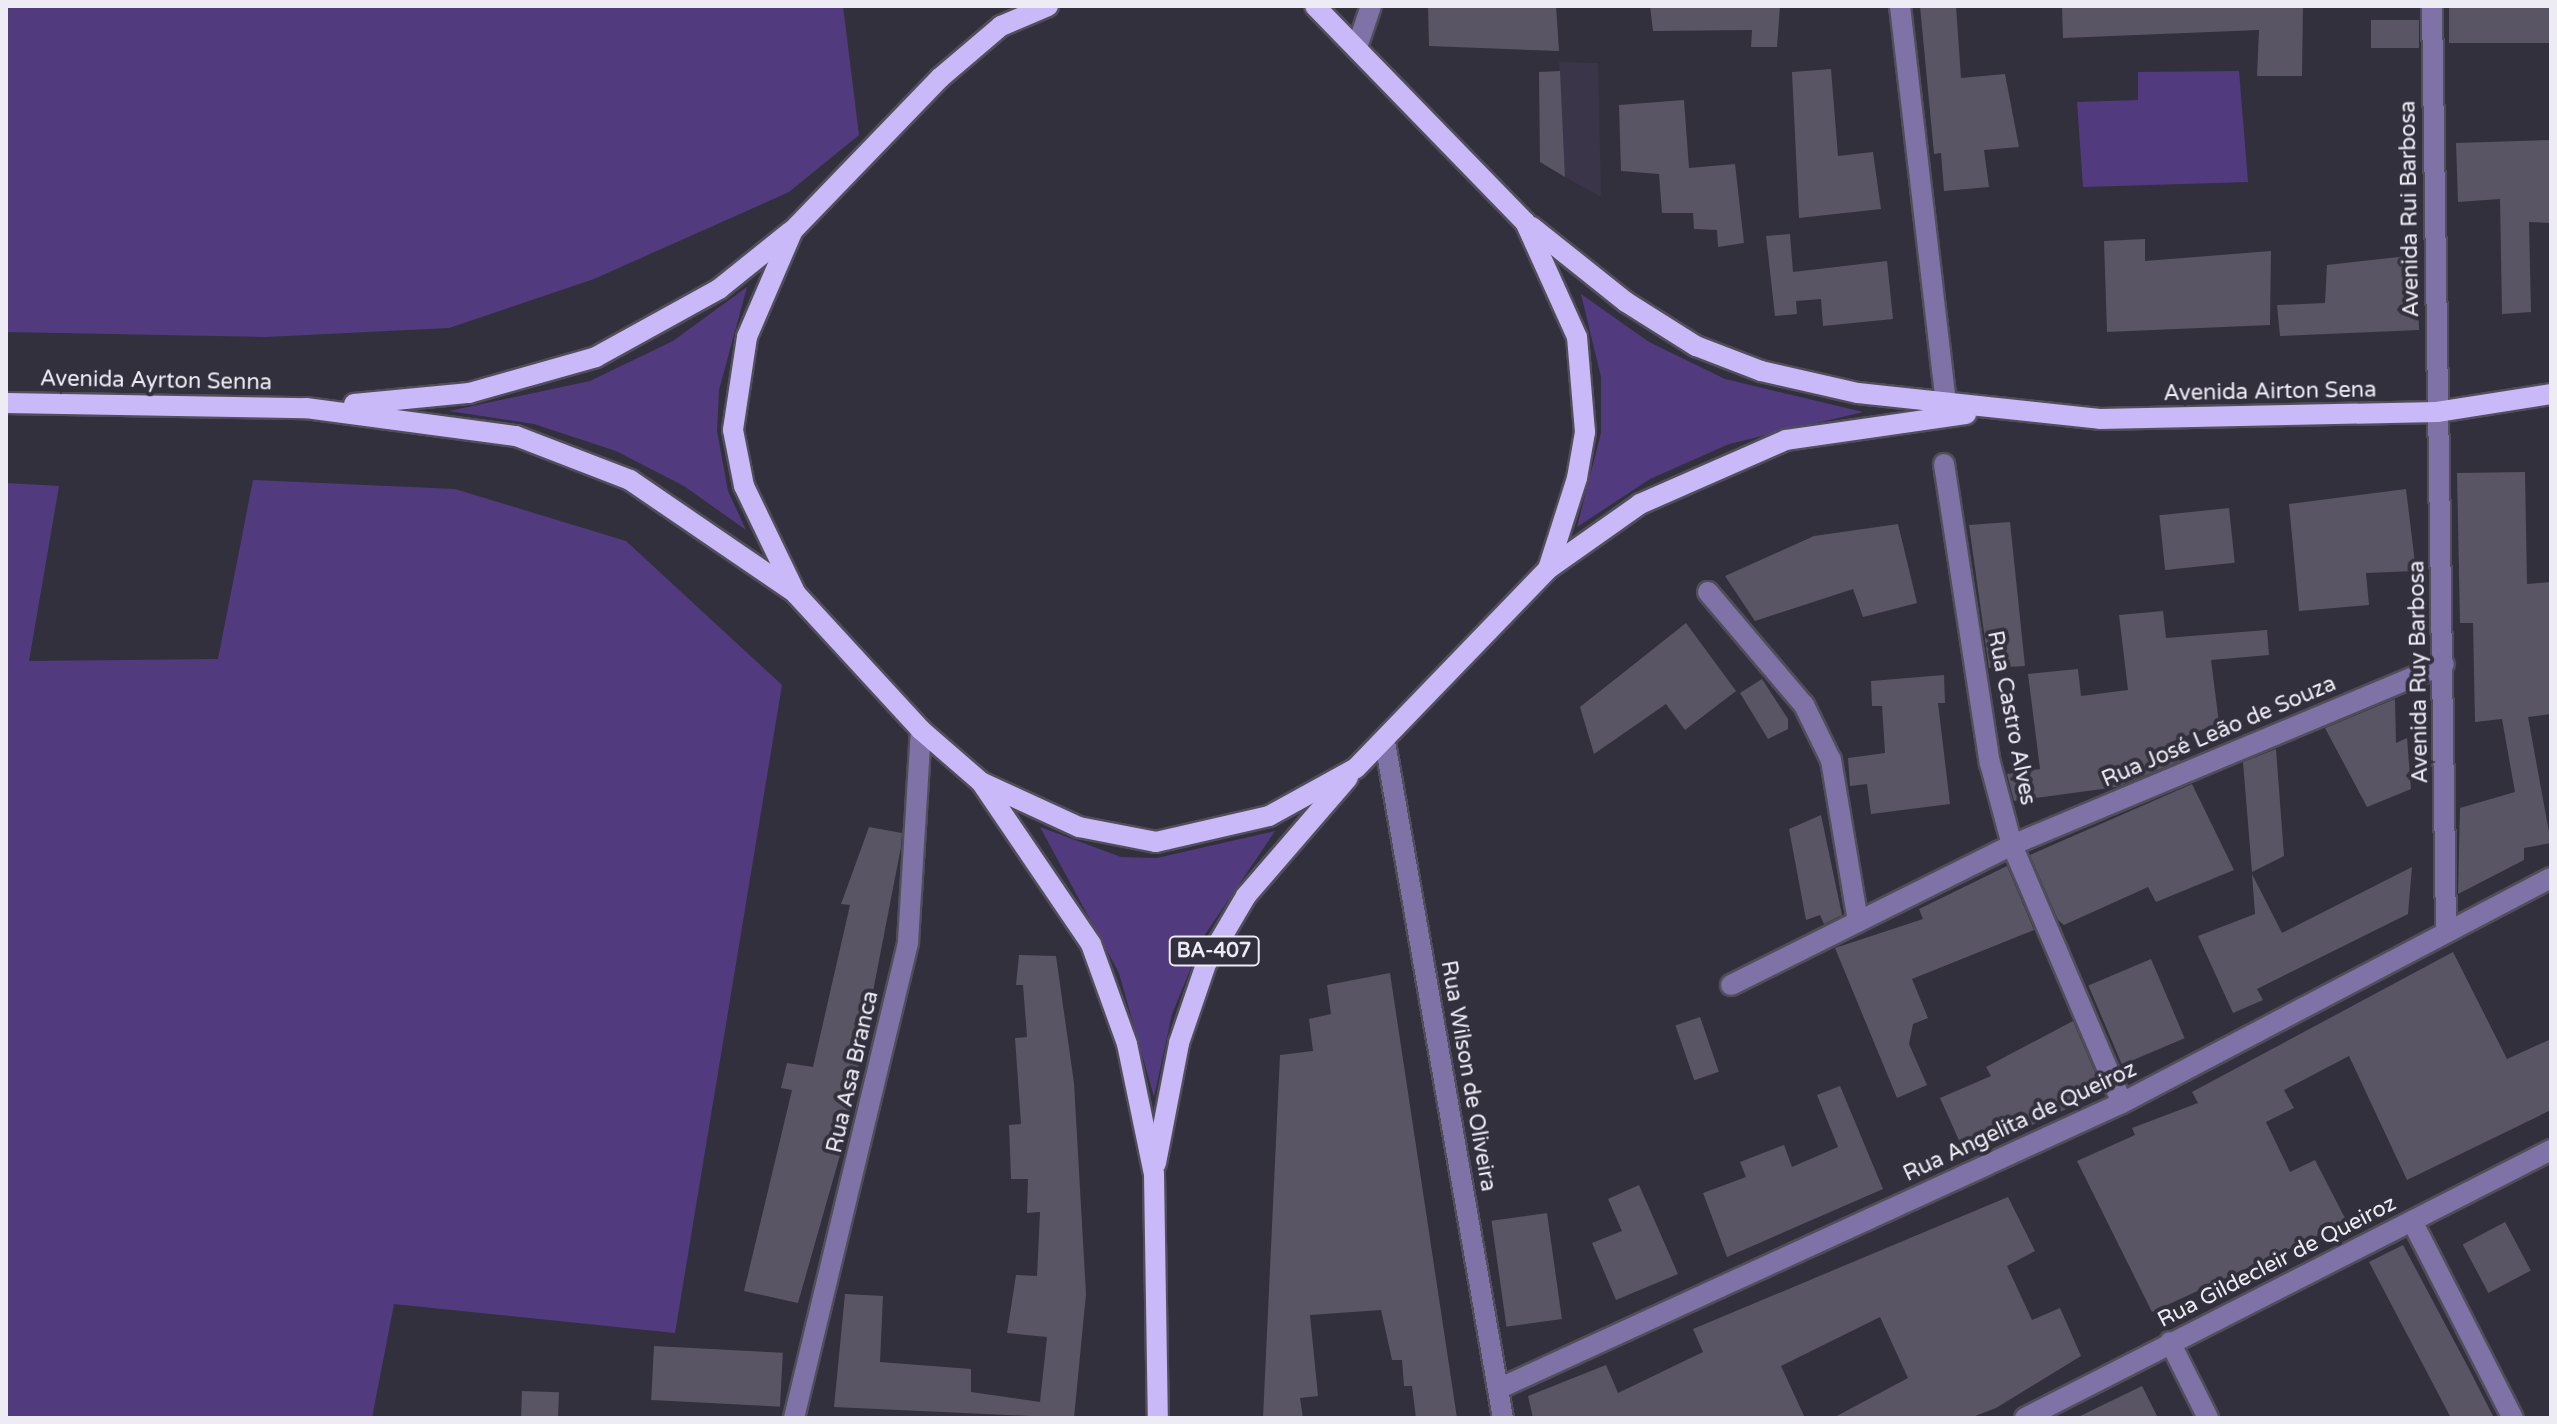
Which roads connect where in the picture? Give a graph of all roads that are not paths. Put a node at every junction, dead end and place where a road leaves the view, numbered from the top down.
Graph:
1 (1014, 6) edge
2 (1048, 6) edge
3 (1315, 6) edge
4 (1371, 6) edge
5 (1900, 6) edge
6 (2432, 6) edge
7 (1001, 26) junction
8 (1357, 47) junction
9 (1525, 222) junction
10 (793, 230) junction
11 (2551, 394) edge
12 (6, 403) edge
13 (1946, 404) junction
14 (306, 408) junction
15 (1990, 411) junction
16 (2437, 412) junction
17 (1944, 464) dead end
18 (1548, 569) junction
19 (1708, 592) dead end
20 (796, 594) junction
21 (2444, 664) junction
22 (921, 730) junction
23 (1385, 742) junction
24 (1356, 768) junction
25 (981, 782) junction
26 (2012, 845) junction
27 (2551, 878) edge
28 (1858, 922) junction
29 (2446, 932) junction
30 (1731, 985) dead end
31 (2122, 1103) junction
32 (2551, 1150) edge
33 (1154, 1174) junction
34 (2412, 1221) junction
35 (2170, 1342) junction
36 (1498, 1389) junction
37 (794, 1418) edge
38 (1158, 1418) edge
39 (1503, 1418) edge
40 (2025, 1418) edge
41 (2208, 1418) edge
42 (2513, 1418) edge

1 - 7 main road
2 - 7 main road
3 - 8 main road
4 - 8 street
5 - 13 street
6 - 16 street, Avenida Rui Barbosa
7 - 10 main road
8 - 9 main road
9 - 13 main road
9 - 18 main road
10 - 14 main road, Avenida Ayrton Senna
10 - 20 main road
11 - 16 main road, Avenida Airton Sena
12 - 14 main road, Avenida Ayrton Senna
13 - 15 main road
14 - 20 main road, Avenida Ayrton Senna
15 - 16 main road, Avenida Airton Sena
15 - 18 main road
16 - 21 street, Avenida Ruy Barbosa
17 - 26 street, Rua Castro Alves
18 - 23 main road
19 - 28 street
20 - 22 main road
21 - 26 street, Rua José Leão de Souza
21 - 29 street, Avenida Ruy Barbosa
22 - 25 main road
22 - 37 street, Rua Asa Branca
23 - 24 main road
23 - 36 street, Rua Wilson de Oliveira
24 - 25 main road
24 - 33 main road, BA-407
25 - 33 main road, BA-407
26 - 28 street, Rua José Leão de Souza
26 - 31 street, Rua Castro Alves
27 - 29 street, Rua Angelita de Queiroz
28 - 30 street, Rua José Leão de Souza
29 - 31 street, Rua Angelita de Queiroz
31 - 36 street, Rua Angelita de Queiroz
32 - 34 street, Rua Gildecleir de Queiroz
33 - 38 main road, BA-407
34 - 35 street, Rua Gildecleir de Queiroz
34 - 42 street
35 - 40 street, Rua Gildecleir de Queiroz
35 - 41 street
36 - 39 street, Rua Wilson de Oliveira

